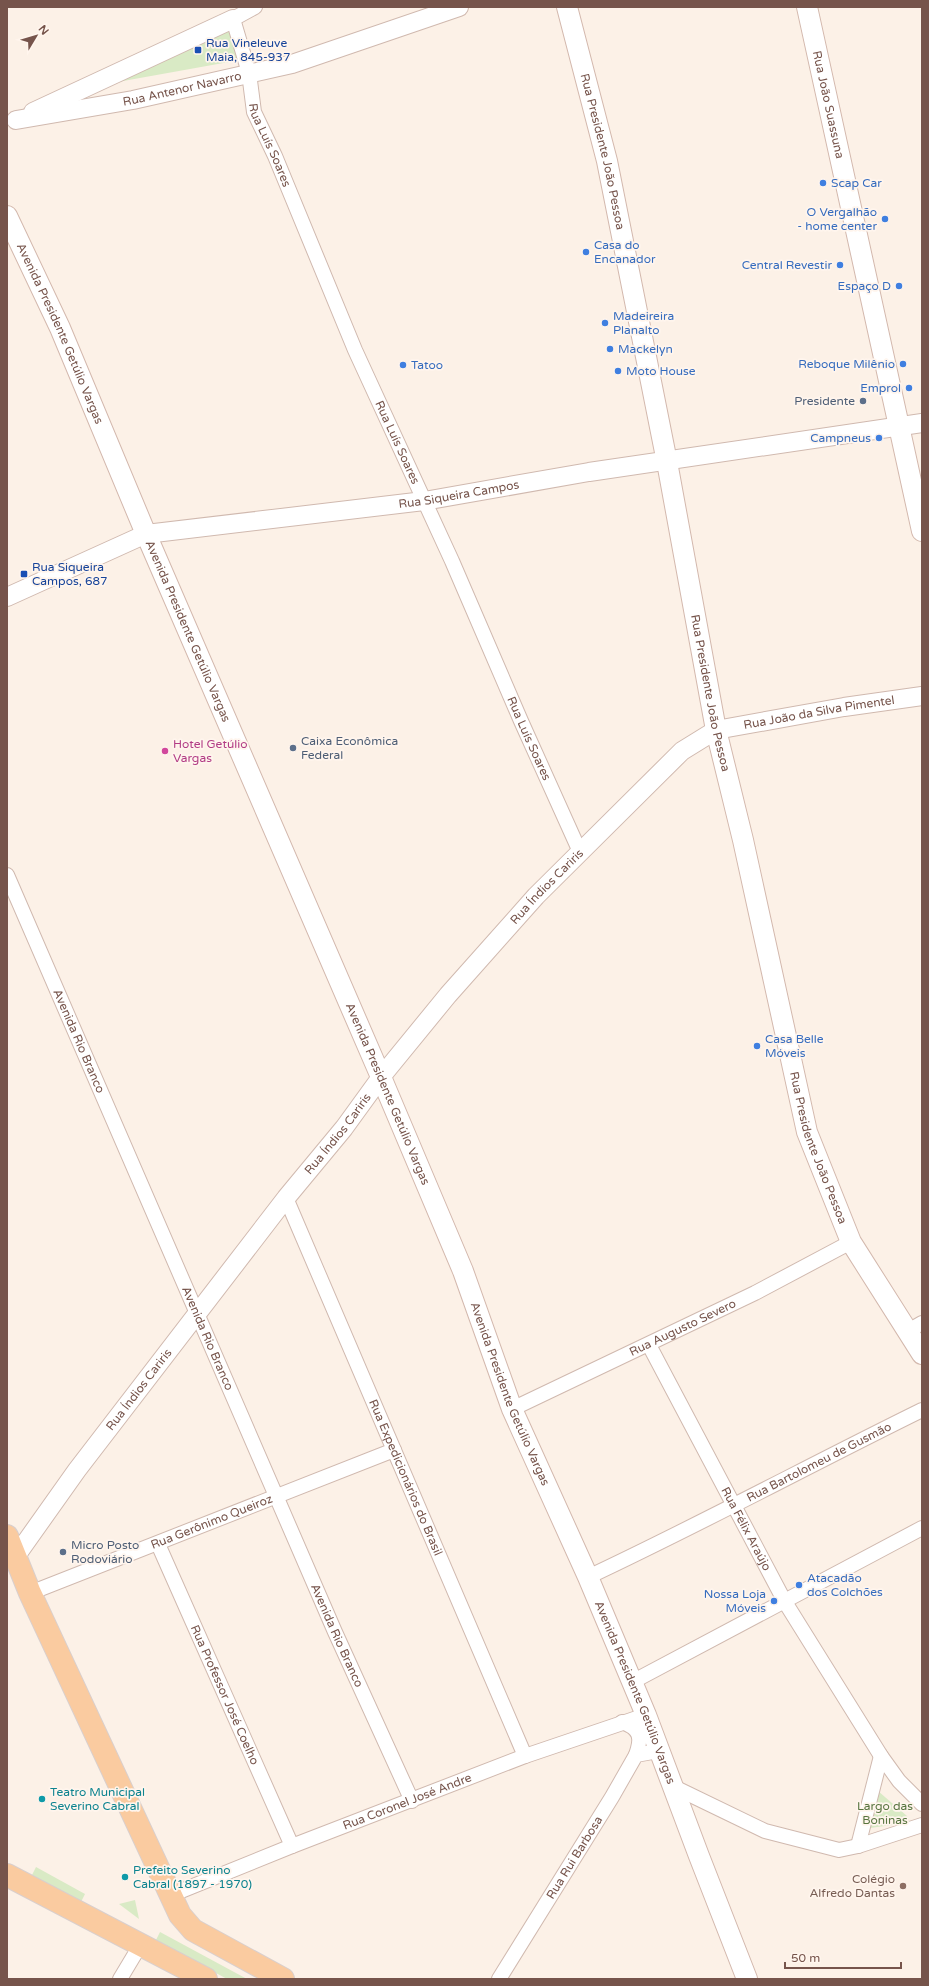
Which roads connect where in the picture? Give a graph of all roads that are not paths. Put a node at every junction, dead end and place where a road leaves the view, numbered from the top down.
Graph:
1 (255, 7) edge
2 (459, 7) edge
3 (567, 7) edge
4 (808, 7) edge
5 (233, 19) junction
6 (249, 73) junction
7 (12, 122) edge
8 (7, 216) edge
9 (922, 423) edge
10 (899, 425) junction
11 (667, 462) junction
12 (424, 501) junction
13 (922, 531) edge
14 (146, 534) junction
15 (7, 597) edge
16 (922, 696) edge
17 (716, 730) junction
18 (580, 852) junction
19 (7, 875) edge
20 (381, 1077) junction
21 (286, 1198) junction
22 (851, 1242) junction
23 (198, 1313) junction
24 (915, 1327) edge
25 (649, 1345) junction
26 (922, 1354) edge
27 (512, 1408) junction
28 (922, 1410) edge
29 (394, 1450) junction
30 (277, 1497) junction
31 (732, 1506) junction
32 (922, 1528) edge
33 (7, 1536) edge
34 (158, 1544) junction
35 (11, 1563) edge
36 (588, 1577) junction
37 (30, 1593) junction
38 (784, 1602) junction
39 (632, 1682) junction
40 (646, 1715) junction
41 (622, 1722) junction
42 (658, 1751) junction
43 (636, 1755) junction
44 (525, 1756) junction
45 (881, 1756) junction
46 (674, 1787) junction
47 (412, 1801) junction
48 (922, 1804) edge
49 (922, 1825) edge
50 (292, 1846) junction
51 (858, 1846) junction
52 (7, 1875) edge
53 (171, 1895) junction
54 (141, 1944) junction
55 (120, 1979) edge
56 (206, 1979) edge
57 (283, 1979) edge
58 (499, 1979) edge
59 (747, 1979) edge

1 - 5 street, Rua Antenor Navarro
2 - 6 street, Rua Antenor Navarro
3 - 11 main road, Rua Presidente João Pessoa
4 - 10 main road, Rua João Suassuna
5 - 6 street, Rua Luís Soares
5 - 7 street, Rua Antenor Navarro
6 - 7 street, Rua Antenor Navarro
6 - 12 street, Rua Luís Soares
8 - 14 main road, Avenida Presidente Getúlio Vargas
9 - 10 street, Rua Siqueira Campos
10 - 11 street, Rua Siqueira Campos
10 - 13 main road, Rua João Suassuna
11 - 12 street, Rua Siqueira Campos
11 - 17 main road, Rua Presidente João Pessoa
12 - 14 street, Rua Siqueira Campos
12 - 18 street, Rua Luís Soares
14 - 15 street, Rua Siqueira Campos
14 - 20 main road, Avenida Presidente Getúlio Vargas
16 - 17 street, Rua João da Silva Pimentel
17 - 18 street, Rua Índios Cariris
17 - 22 main road, Rua Presidente João Pessoa
18 - 20 street, Rua Índios Cariris
19 - 23 street, Avenida Rio Branco
20 - 21 street, Rua Índios Cariris
20 - 27 main road, Avenida Presidente Getúlio Vargas
21 - 23 street, Rua Índios Cariris
21 - 29 street, Rua Expedicionários do Brasil
22 - 24 main road, Rua Presidente João Pessoa
22 - 25 street, Rua Augusto Severo
23 - 30 street, Avenida Rio Branco
23 - 35 street, Rua Índios Cariris
24 - 26 main road, Rua Presidente João Pessoa
25 - 27 street, Rua Augusto Severo
25 - 31 street, Rua Félix Araújo
27 - 36 main road, Avenida Presidente Getúlio Vargas
28 - 31 street, Rua Bartolomeu de Gusmão
29 - 30 street, Rua Gerônimo Queiroz
29 - 44 street, Rua Expedicionários do Brasil
30 - 34 street, Rua Gerônimo Queiroz
30 - 47 street, Avenida Rio Branco
31 - 36 street, Rua Bartolomeu de Gusmão
31 - 38 street, Rua Félix Araújo
32 - 38 street
33 - 35 main road
34 - 37 street, Rua Gerônimo Queiroz
34 - 50 street, Rua Professor José Coelho
35 - 37 main road
36 - 39 main road, Avenida Presidente Getúlio Vargas
37 - 53 main road
38 - 39 street
38 - 45 street, Rua Félix Araújo
39 - 40 main road, Avenida Presidente Getúlio Vargas
40 - 41 street, Rua Coronel José Andre
40 - 42 main road, Avenida Presidente Getúlio Vargas
41 - 43 street
41 - 44 street, Rua Coronel José Andre
42 - 43 street
42 - 46 main road, Avenida Presidente Getúlio Vargas
43 - 58 street, Rua Rui Barbosa
44 - 47 street, Rua Coronel José Andre
45 - 48 street, Rua Félix Araújo
45 - 51 street
46 - 51 street
46 - 59 main road, Avenida Presidente Getúlio Vargas
47 - 50 street, Rua Coronel José Andre
49 - 51 street
50 - 53 street, Rua Coronel José Andre
52 - 54 main road
53 - 57 main road
54 - 55 street
54 - 56 main road

